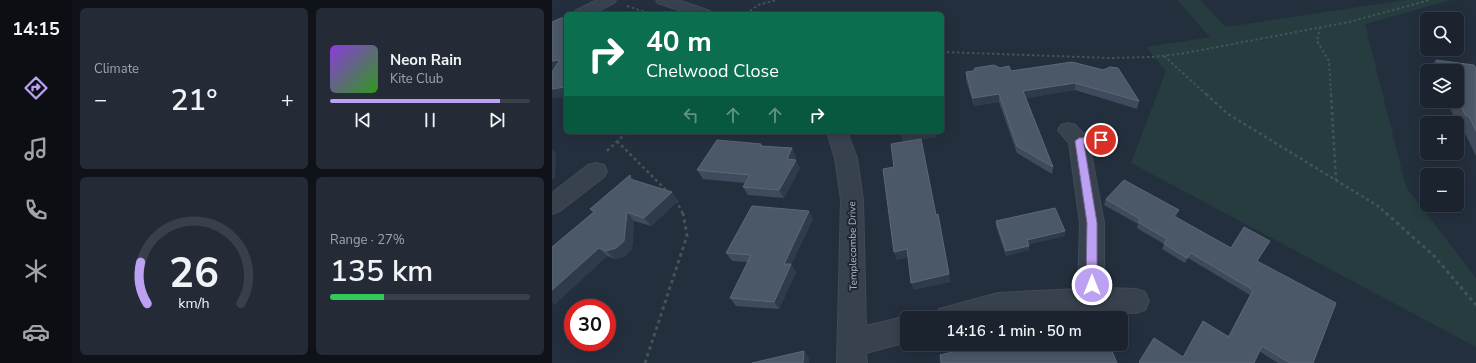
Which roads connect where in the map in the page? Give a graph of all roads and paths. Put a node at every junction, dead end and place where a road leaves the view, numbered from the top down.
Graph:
1 (610, 0) edge
2 (663, 0) edge
3 (776, 0) edge
4 (1430, 0) edge
5 (584, 12) edge
6 (699, 12) edge
7 (749, 12) edge
8 (1320, 27) junction
9 (944, 52) edge
10 (1164, 56) junction
11 (838, 134) edge
12 (1083, 137) dead end
13 (618, 141) dead end
14 (596, 171) dead end
15 (1336, 180) junction
16 (552, 205) edge
17 (1092, 300) junction
18 (1136, 301) dead end
19 (1476, 305) edge
20 (975, 311) edge
21 (900, 332) edge
22 (853, 353) edge
23 (646, 363) edge

1 - 5 street
2 - 6 street
3 - 7 path
4 - 8 path
8 - 10 path
8 - 15 path
9 - 10 path
10 - 15 path
11 - 22 street, Templecombe Drive
12 - 17 street
13 - 23 path
14 - 16 street
15 - 19 path
17 - 18 street
17 - 20 street
21 - 22 street

